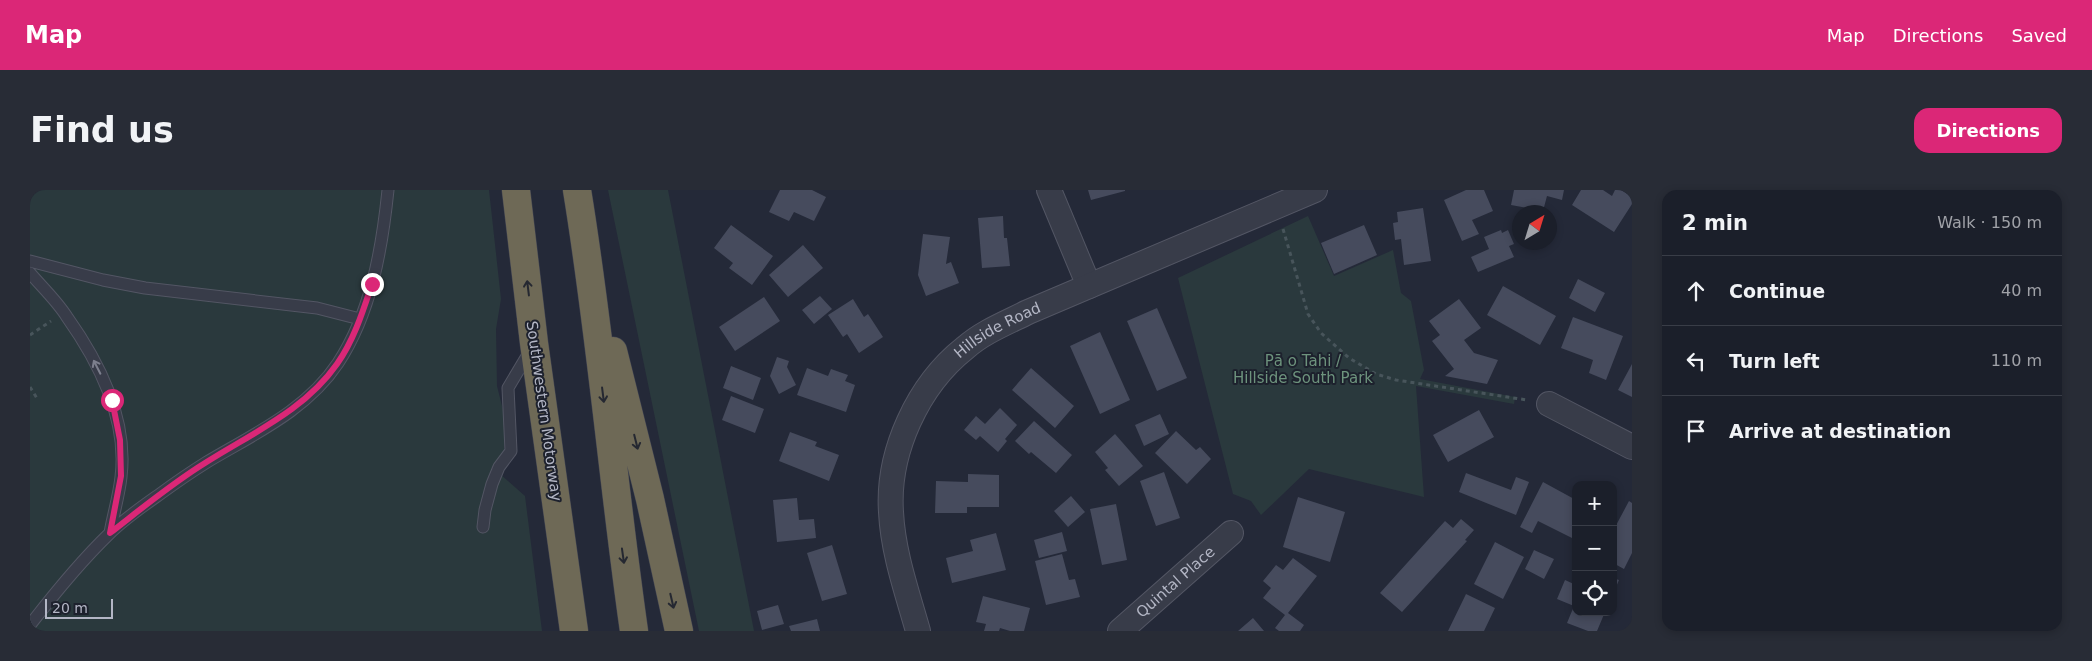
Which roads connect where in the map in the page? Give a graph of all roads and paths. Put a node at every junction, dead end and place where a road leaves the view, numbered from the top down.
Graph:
1 (388, 190) edge
2 (516, 190) edge
3 (577, 190) edge
4 (1049, 190) edge
5 (1315, 190) edge
6 (1276, 206) junction
7 (586, 242) junction
8 (30, 261) edge
9 (30, 273) edge
10 (1089, 286) junction
11 (63, 312) junction
12 (360, 319) junction
13 (30, 335) edge
14 (534, 343) junction
15 (30, 387) edge
16 (38, 400) dead end
17 (1549, 404) joint
18 (1632, 447) edge
19 (484, 527) dead end
20 (110, 533) junction
21 (1231, 533) dead end
22 (30, 625) edge
23 (560, 631) edge
24 (574, 631) edge
25 (634, 631) edge
26 (679, 631) edge
27 (918, 631) edge
28 (1120, 631) edge

1 - 12 lane
14 -> 2 highway, Southwestern Motorway
3 - 7 highway
4 - 10 street
5 - 6 street, Hillside Road
6 - 10 street, Hillside Road
6 - 17 path
7 -> 25 highway
7 -> 26 highway
8 - 12 lane
9 - 11 lane
10 - 27 street, Hillside Road
11 - 13 path
20 -> 11 lane
12 - 20 lane
14 - 19 lane
14 - 23 highway
14 - 24 highway, Southwestern Motorway
15 - 16 path
17 - 18 street
20 - 22 lane
21 - 28 street, Quintal Place

